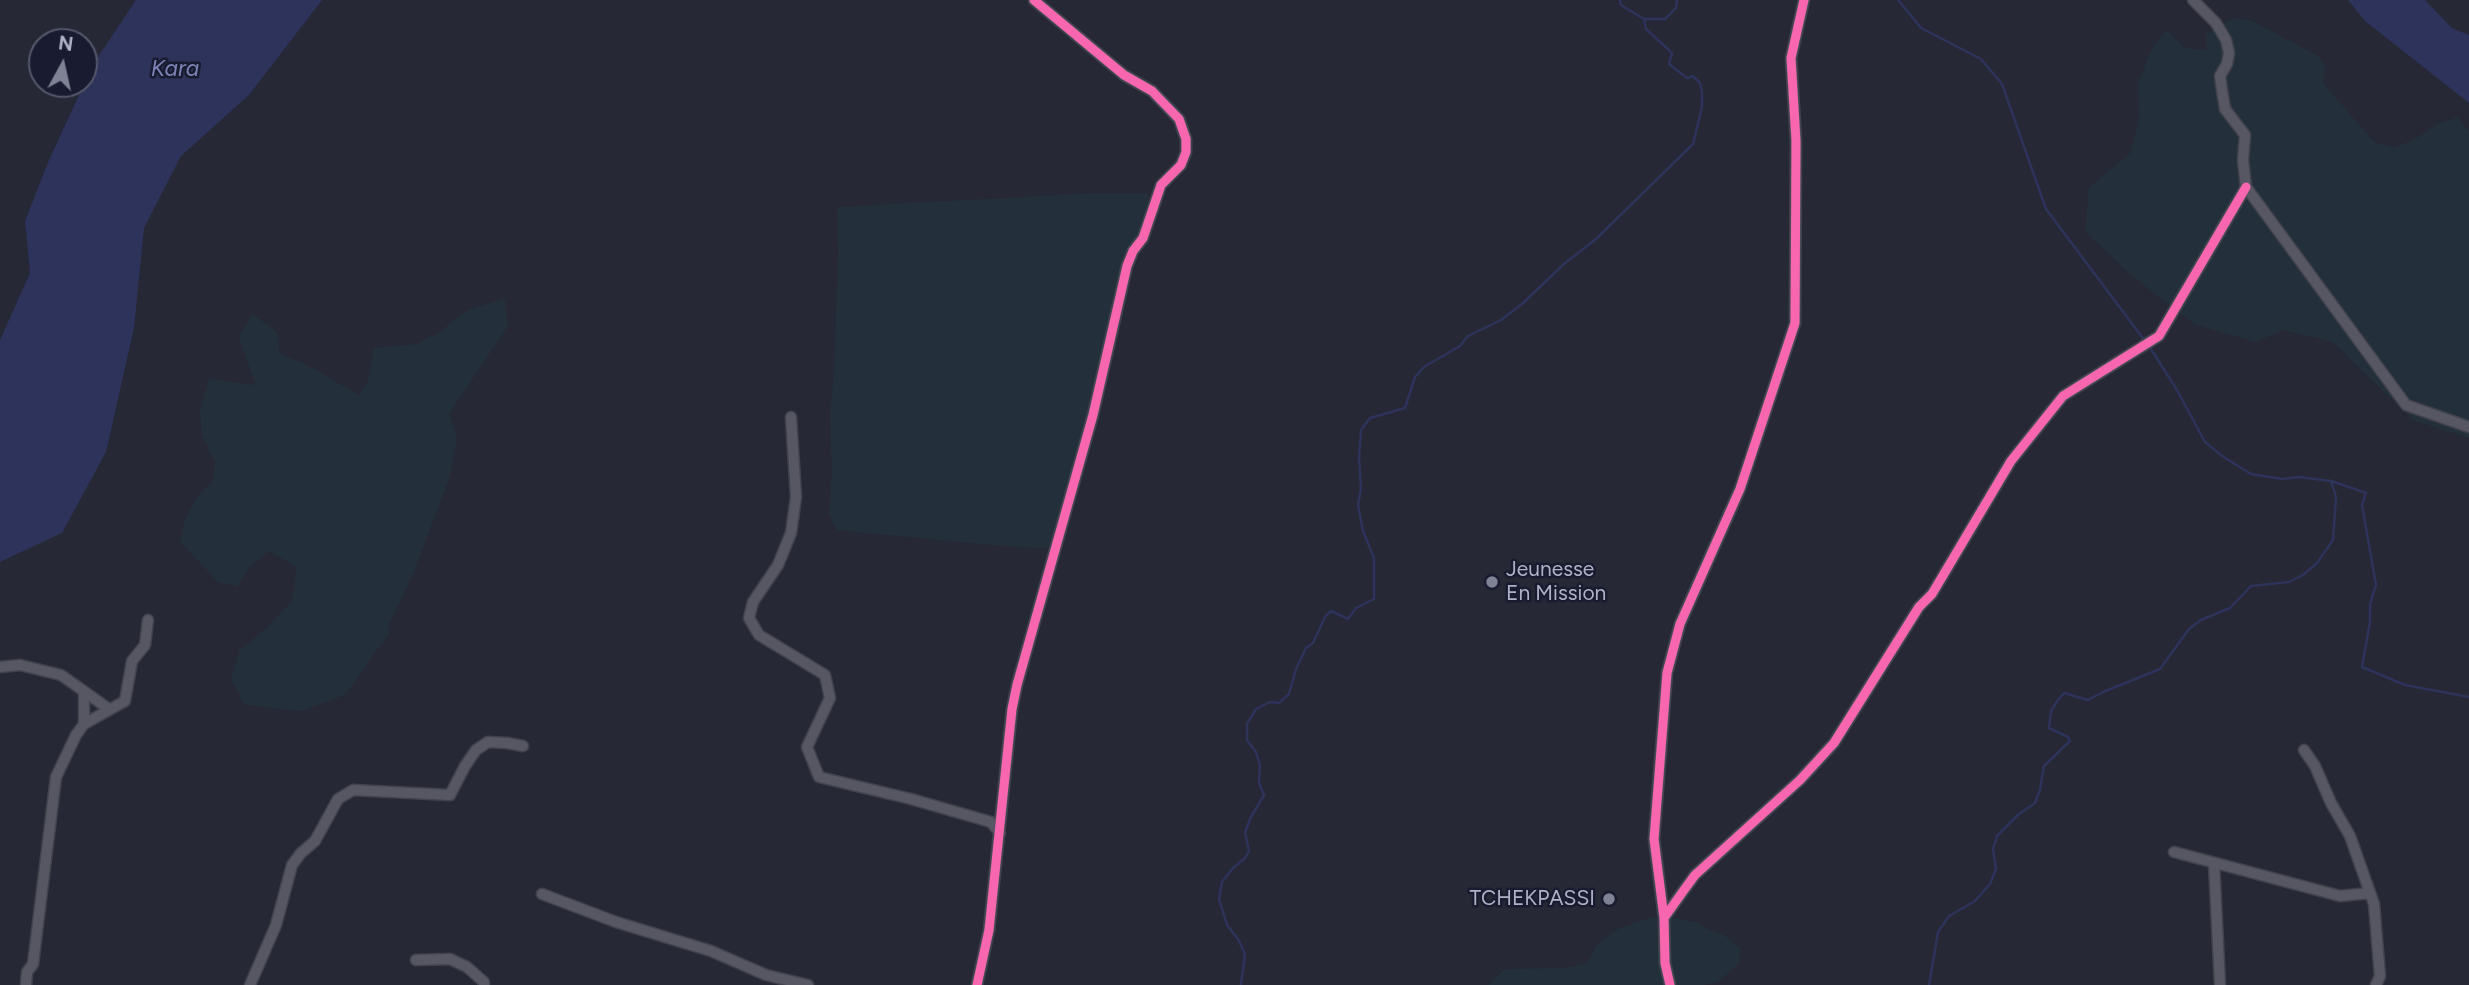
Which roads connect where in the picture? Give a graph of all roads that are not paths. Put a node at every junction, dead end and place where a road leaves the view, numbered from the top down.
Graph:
1 (1034, 0) edge
2 (1804, 0) edge
3 (2193, 0) edge
4 (2246, 187) junction
5 (791, 417) dead end
6 (2469, 427) edge
7 (148, 620) dead end
8 (0, 667) edge
9 (84, 692) junction
10 (109, 709) junction
11 (84, 724) junction
12 (523, 746) dead end
13 (2304, 750) dead end
14 (1000, 833) junction
15 (2174, 852) dead end
16 (2214, 863) junction
17 (2370, 893) junction
18 (542, 894) dead end
19 (1664, 918) junction
20 (416, 960) dead end
21 (26, 985) edge
22 (250, 985) edge
23 (484, 985) edge
24 (808, 985) edge
25 (977, 985) edge
26 (1670, 985) edge
27 (2220, 985) edge
28 (2376, 985) edge

1 - 14 street
2 - 19 street
3 - 4 street
4 - 6 street
4 - 19 street
5 - 14 street
7 - 10 street
8 - 9 street
9 - 10 street
9 - 11 street
10 - 11 street
11 - 21 street
12 - 22 street
13 - 17 street
14 - 25 street
15 - 16 street
16 - 17 street
16 - 27 street
17 - 28 street
18 - 24 street
19 - 26 street
20 - 23 street

